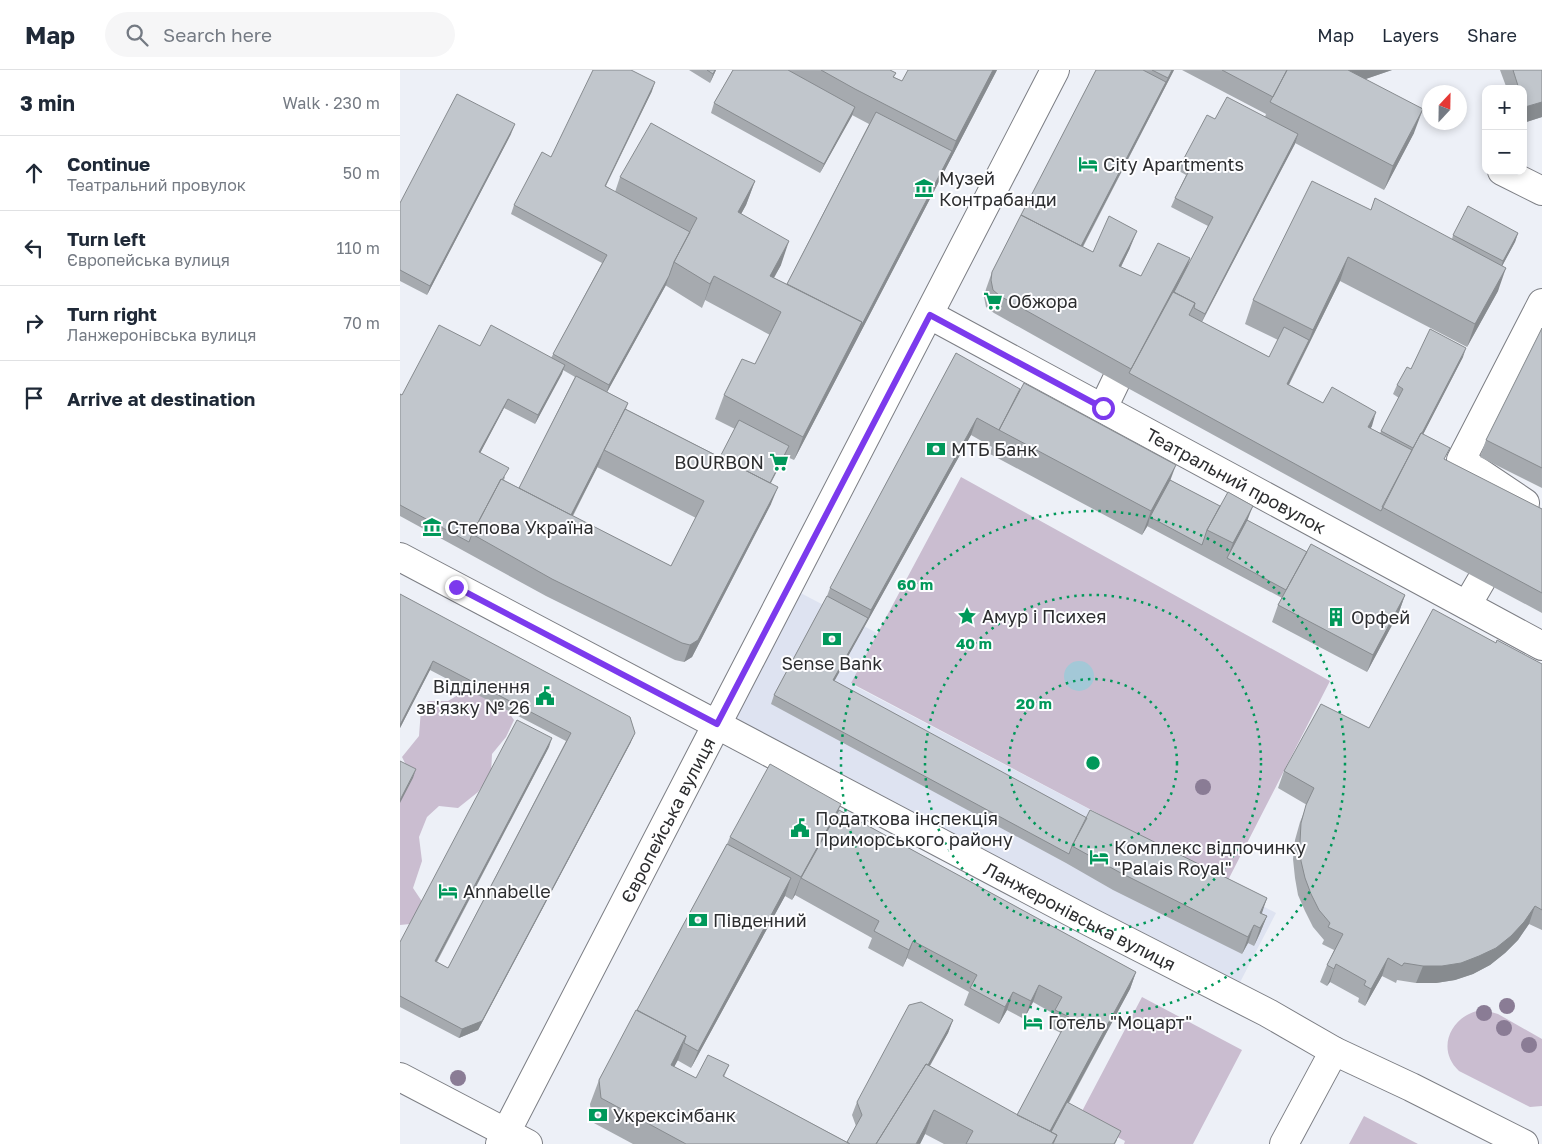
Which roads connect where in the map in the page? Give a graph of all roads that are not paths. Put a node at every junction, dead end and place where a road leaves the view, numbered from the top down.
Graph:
1 (1055, 70) edge
2 (1510, 175) edge
3 (1542, 191) edge
4 (1542, 303) edge
5 (930, 315) junction
6 (1116, 382) edge
7 (1103, 408) junction
8 (1517, 516) edge
9 (400, 557) edge
10 (1480, 581) edge
11 (1467, 605) junction
12 (1542, 646) edge
13 (717, 724) junction
14 (1334, 1051) junction
15 (400, 1077) edge
16 (511, 1140) edge
17 (1284, 1144) edge
18 (1524, 1144) edge

1 - 5 street, Європейська вулиця
2 - 3 street
4 - 8 street
5 - 7 street, Театральний провулок
5 - 13 street, Європейська вулиця
6 - 7 street
7 - 11 street, Театральний провулок
9 - 13 street, Ланжеронівська вулиця
10 - 11 street
11 - 12 street, Театральний провулок
13 - 14 street, Ланжеронівська вулиця
13 - 16 street, Європейська вулиця
14 - 17 street
14 - 18 street, Ланжеронівська вулиця
15 - 16 street

